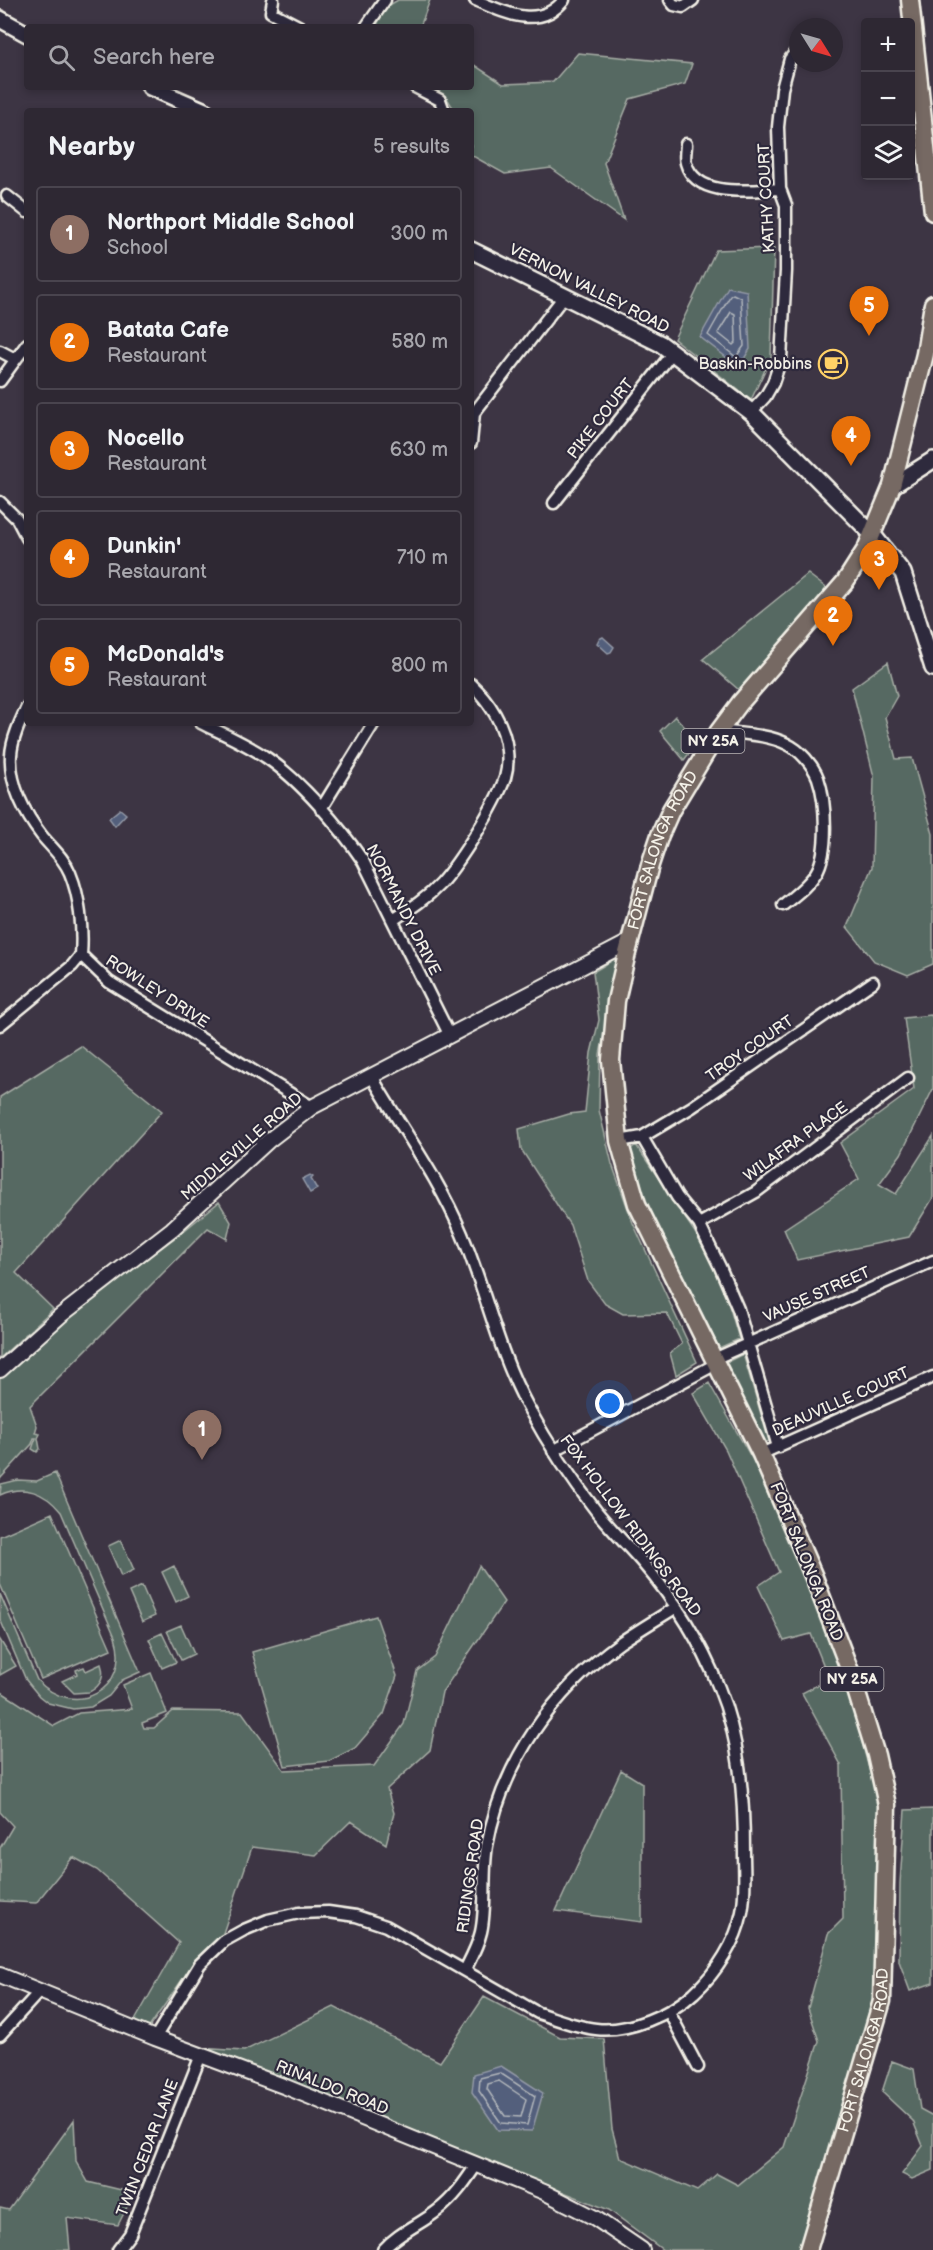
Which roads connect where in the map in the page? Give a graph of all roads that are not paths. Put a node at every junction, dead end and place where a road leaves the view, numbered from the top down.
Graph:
1 (273, 0) edge
2 (385, 0) edge
3 (475, 0) edge
4 (564, 0) edge
5 (670, 0) edge
6 (693, 0) edge
7 (910, 0) edge
8 (0, 19) edge
9 (294, 24) edge
10 (368, 24) edge
11 (24, 32) edge
12 (789, 63) edge
13 (157, 90) edge
14 (422, 90) edge
15 (199, 108) edge
16 (443, 108) edge
17 (686, 144) dead end
18 (780, 189) junction
19 (7, 196) dead end
20 (24, 210) edge
21 (933, 212) edge
22 (474, 251) edge
23 (565, 295) junction
24 (933, 304) edge
25 (931, 335) edge
26 (24, 348) edge
27 (0, 351) edge
28 (672, 352) junction
29 (15, 359) junction
30 (0, 381) edge
31 (751, 412) junction
32 (474, 413) edge
33 (933, 460) edge
34 (892, 486) junction
35 (0, 502) edge
36 (554, 503) dead end
37 (24, 532) edge
38 (873, 536) junction
39 (933, 668) edge
40 (474, 687) edge
41 (24, 714) edge
42 (207, 726) edge
43 (372, 726) edge
44 (719, 730) junction
45 (321, 809) junction
46 (783, 905) dead end
47 (393, 920) junction
48 (629, 942) junction
49 (81, 955) junction
50 (873, 982) dead end
51 (0, 1025) edge
52 (450, 1036) junction
53 (373, 1074) junction
54 (908, 1078) dead end
55 (312, 1107) junction
56 (642, 1137) junction
57 (619, 1141) junction
58 (699, 1224) junction
59 (933, 1261) edge
60 (747, 1342) junction
61 (715, 1362) junction
62 (0, 1370) edge
63 (933, 1377) edge
64 (778, 1447) junction
65 (553, 1451) junction
66 (761, 1454) junction
67 (675, 1608) junction
68 (465, 1970) junction
69 (0, 1975) edge
70 (39, 1992) junction
71 (669, 2012) junction
72 (0, 2035) edge
73 (155, 2038) junction
74 (201, 2055) junction
75 (698, 2067) dead end
76 (477, 2164) junction
77 (118, 2250) edge
78 (383, 2250) edge
79 (642, 2250) edge
80 (808, 2250) edge

1 - 9 street
2 - 10 street
3 - 4 street
5 - 6 street
7 - 21 main road
8 - 11 main road
12 - 18 street, KATHY COURT
13 - 15 main road
14 - 16 street
17 - 18 street
18 - 31 street, KATHY COURT
19 - 20 street
22 - 23 main road, VERNON VALLEY ROAD
23 - 28 main road, VERNON VALLEY ROAD
23 - 32 street
24 - 25 main road, FORT SALONGA ROAD / NY 25A
25 - 34 main road, FORT SALONGA ROAD / NY 25A
26 - 29 street
27 - 29 street
28 - 31 main road, VERNON VALLEY ROAD
28 - 36 street, PIKE COURT
29 - 30 street
31 - 38 main road, VERNON VALLEY ROAD
33 - 34 main road
34 - 38 main road, FORT SALONGA ROAD / NY 25A
35 - 37 street
38 - 39 main road, VERNON VALLEY ROAD
38 - 44 main road, FORT SALONGA ROAD / NY 25A
40 - 47 street
41 - 49 street
42 - 45 street, NORMANDY DRIVE
43 - 45 street
44 - 46 street
44 - 48 main road, FORT SALONGA ROAD / NY 25A
45 - 47 street, NORMANDY DRIVE
47 - 52 street, NORMANDY DRIVE
48 - 52 street, MIDDLEVILLE ROAD
48 - 57 main road, FORT SALONGA ROAD / NY 25A
49 - 51 street, ROWLEY DRIVE
49 - 55 street, ROWLEY DRIVE
50 - 56 street, TROY COURT
52 - 53 street, MIDDLEVILLE ROAD
53 - 55 street, MIDDLEVILLE ROAD
53 - 65 street, FOX HOLLOW RIDINGS ROAD
54 - 58 street, WILAFRA PLACE
55 - 62 street, MIDDLEVILLE ROAD
56 - 57 street
56 - 58 street
57 - 61 main road, FORT SALONGA ROAD / NY 25A
58 - 60 street
59 - 60 street, VAUSE STREET
60 - 61 street, VAUSE STREET
60 - 64 street
61 - 65 street, VAUSE STREET
61 - 66 main road, FORT SALONGA ROAD / NY 25A
63 - 64 street, DEAUVILLE COURT
64 - 66 street, DEAUVILLE COURT
65 - 67 street, FOX HOLLOW RIDINGS ROAD
66 - 80 main road, FORT SALONGA ROAD / NY 25A
67 - 68 street, RIDINGS ROAD
67 - 71 street, FOX HOLLOW RIDINGS ROAD
68 - 71 street, FOX HOLLOW RIDINGS ROAD
68 - 73 street, FOX HOLLOW RIDINGS ROAD
69 - 70 street, RINALDO ROAD
70 - 72 street
70 - 73 street, RINALDO ROAD
71 - 75 street
73 - 74 street, RINALDO ROAD
74 - 76 street, RINALDO ROAD
74 - 77 street, TWIN CEDAR LANE
76 - 78 street
76 - 79 street, RINALDO ROAD

